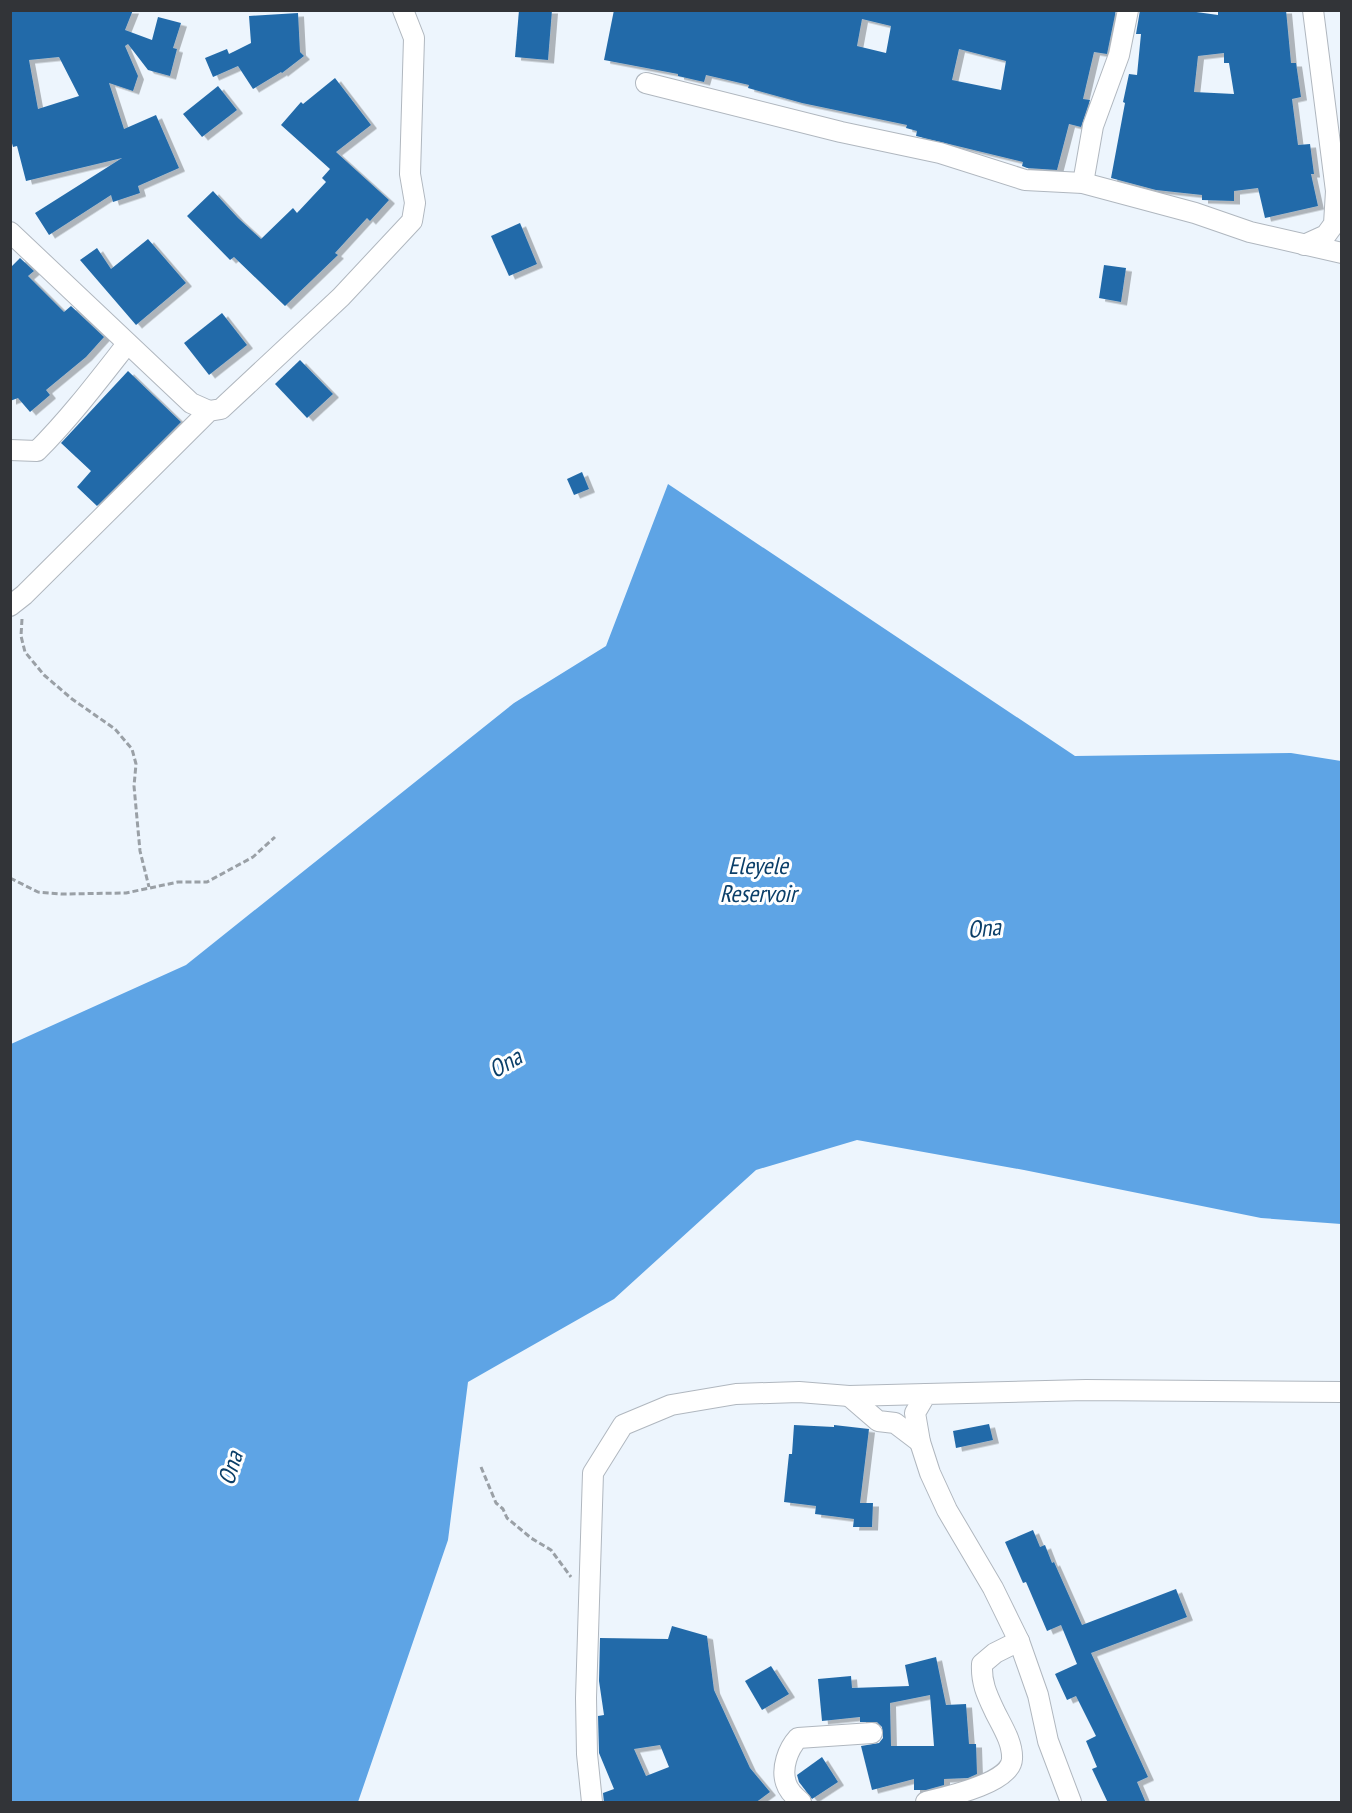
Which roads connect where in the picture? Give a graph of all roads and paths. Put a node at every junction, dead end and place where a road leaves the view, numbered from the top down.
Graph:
1 (403, 10) edge
2 (1128, 10) edge
3 (1313, 10) edge
4 (646, 83) dead end
5 (1083, 183) junction
6 (10, 232) edge
7 (1304, 244) junction
8 (1341, 253) edge
9 (127, 344) junction
10 (209, 411) junction
11 (10, 450) edge
12 (17, 601) edge
13 (275, 837) dead end
14 (10, 879) edge
15 (149, 887) junction
16 (1341, 1392) edge
17 (926, 1394) junction
18 (849, 1396) junction
19 (920, 1442) junction
20 (481, 1467) dead end
21 (588, 1601) junction
22 (1019, 1641) junction
23 (872, 1733) dead end
24 (592, 1803) edge
25 (801, 1803) edge
26 (926, 1803) edge
27 (1071, 1803) edge

1 - 10 street
2 - 5 street
3 - 7 street
4 - 5 street
5 - 7 street
6 - 9 street
7 - 8 street
9 - 10 street
9 - 11 street
10 - 12 street
12 - 15 path
13 - 15 path
14 - 15 path
16 - 17 street
17 - 18 street
17 - 19 street
18 - 19 street
18 - 21 street
19 - 22 street
20 - 21 path
21 - 24 street
22 - 26 street
22 - 27 street
23 - 25 street

